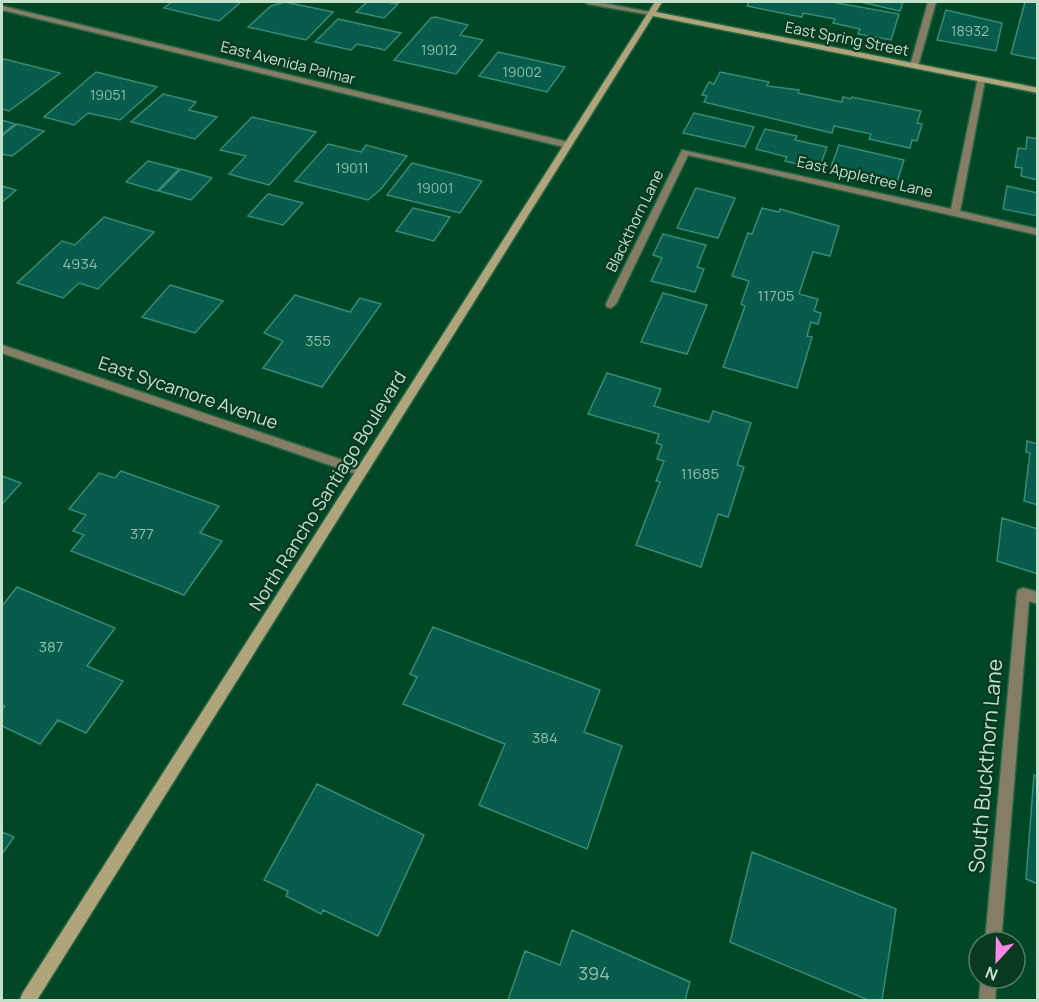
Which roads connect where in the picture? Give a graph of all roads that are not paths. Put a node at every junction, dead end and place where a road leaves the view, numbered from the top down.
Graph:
1 (588, 2) edge
2 (658, 2) edge
3 (932, 2) edge
4 (2, 8) edge
5 (651, 13) junction
6 (914, 66) junction
7 (981, 80) junction
8 (1038, 91) edge
9 (568, 145) junction
10 (685, 152) joint
11 (956, 213) junction
12 (1038, 232) edge
13 (612, 304) dead end
14 (2, 349) edge
15 (362, 471) junction
16 (1030, 596) edge
17 (994, 930) edge
18 (28, 1000) edge

1 - 5 street
2 - 5 street, North Rancho Santiago Boulevard
3 - 6 street
4 - 9 street, East Avenida Palmar
5 - 6 street, East Spring Street
5 - 9 street, North Rancho Santiago Boulevard
6 - 7 street, East Spring Street
7 - 8 street, East Spring Street
7 - 11 street
9 - 15 street, North Rancho Santiago Boulevard
10 - 11 street, East Appletree Lane
10 - 13 street, Blackthorn Lane
11 - 12 street, East Appletree Lane
14 - 15 street, East Sycamore Avenue
15 - 18 street, North Rancho Santiago Boulevard
16 - 17 street, South Buckthorn Lane

